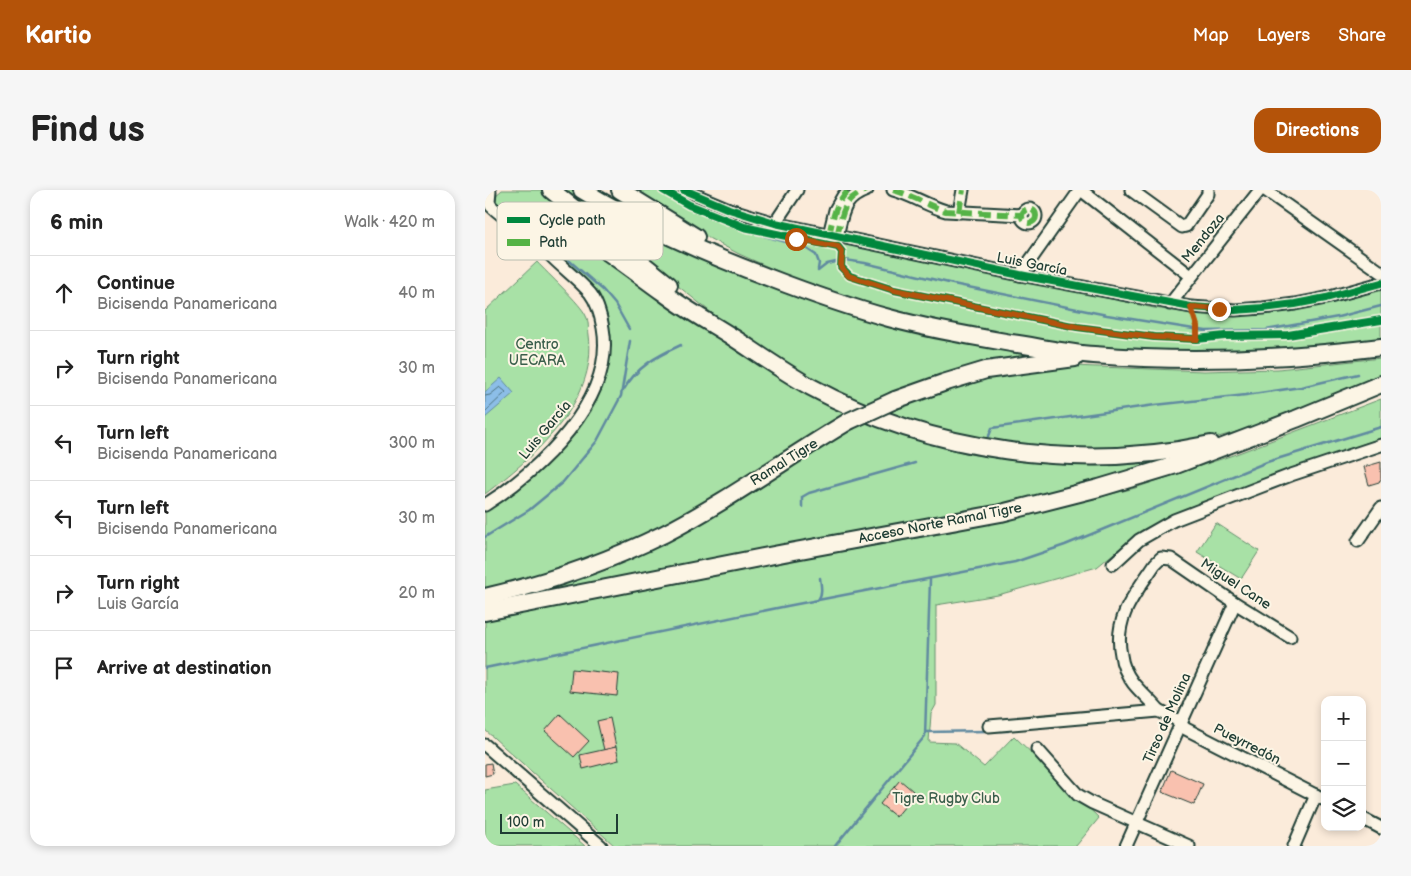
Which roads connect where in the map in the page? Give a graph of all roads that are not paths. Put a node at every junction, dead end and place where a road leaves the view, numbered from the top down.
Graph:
1 (551, 190) edge
2 (582, 190) edge
3 (620, 190) edge
4 (685, 190) edge
5 (797, 190) edge
6 (850, 190) edge
7 (867, 190) edge
8 (893, 190) edge
9 (963, 190) edge
10 (1081, 190) edge
11 (1131, 190) edge
12 (1208, 190) edge
13 (1260, 190) edge
14 (1265, 190) edge
15 (489, 191) edge
16 (566, 202) edge
17 (602, 202) edge
18 (638, 202) edge
19 (485, 208) edge
20 (497, 211) edge
21 (959, 212) junction
22 (1022, 215) dead end
23 (663, 218) edge
24 (497, 219) edge
25 (775, 223) junction
26 (663, 233) edge
27 (833, 235) junction
28 (555, 260) edge
29 (619, 260) edge
30 (638, 260) edge
31 (1381, 272) edge
32 (1020, 275) junction
33 (1191, 276) junction
34 (772, 279) junction
35 (1381, 284) edge
36 (1170, 304) junction
37 (735, 338) junction
38 (1381, 347) edge
39 (1093, 355) junction
40 (1380, 385) edge
41 (1296, 419) junction
42 (1381, 445) edge
43 (485, 505) edge
44 (1381, 508) edge
45 (1358, 541) dead end
46 (1165, 557) joint
47 (1113, 564) dead end
48 (485, 597) edge
49 (1235, 602) junction
50 (485, 612) edge
51 (1290, 637) dead end
52 (1159, 712) junction
53 (1181, 725) junction
54 (989, 726) dead end
55 (485, 744) edge
56 (1037, 749) dead end
57 (490, 755) edge
58 (1321, 798) edge
59 (1366, 820) edge
60 (1137, 822) junction
61 (1381, 828) edge
62 (601, 846) edge
63 (1127, 846) edge
64 (1189, 846) edge
65 (1294, 846) edge

1 - 16 highway
2 - 17 highway
3 - 18 highway
4 - 25 street, Luis García
5 - 25 street
6 - 27 street
7 - 27 street
8 - 21 street
9 - 21 street
10 - 32 street
10 - 33 street
11 - 12 street
13 - 33 street, Mendoza
14 - 31 street
15 - 20 street, Luis García
19 - 24 street, Luis García
21 - 22 street
23 - 34 highway
25 - 27 street, Luis García
26 - 34 highway
27 - 32 street, Luis García
28 - 43 street, Luis García
29 - 37 highway
30 - 37 highway
32 - 36 street, Luis García
33 - 36 street, Mendoza
34 - 39 highway
35 - 36 street, Luis García
37 - 41 highway
38 - 39 highway
39 - 48 highway, Ramal Tigre, bridge
40 - 41 highway, Acceso Norte Ramal Tigre
41 - 50 highway, Acceso Norte Ramal Tigre
42 - 47 street
44 - 45 street
46 - 49 street, Miguel Cane
46 - 52 street, Pueyrredón
49 - 51 street, Miguel Cane
49 - 53 street, Tirso de Molina
52 - 53 street, Pueyrredón
52 - 54 street
53 - 58 street, Pueyrredón
53 - 60 street, Tirso de Molina
55 - 57 street
56 - 60 street
57 - 62 street
58 - 65 street
59 - 61 street
60 - 63 street, Tirso de Molina
60 - 64 street

